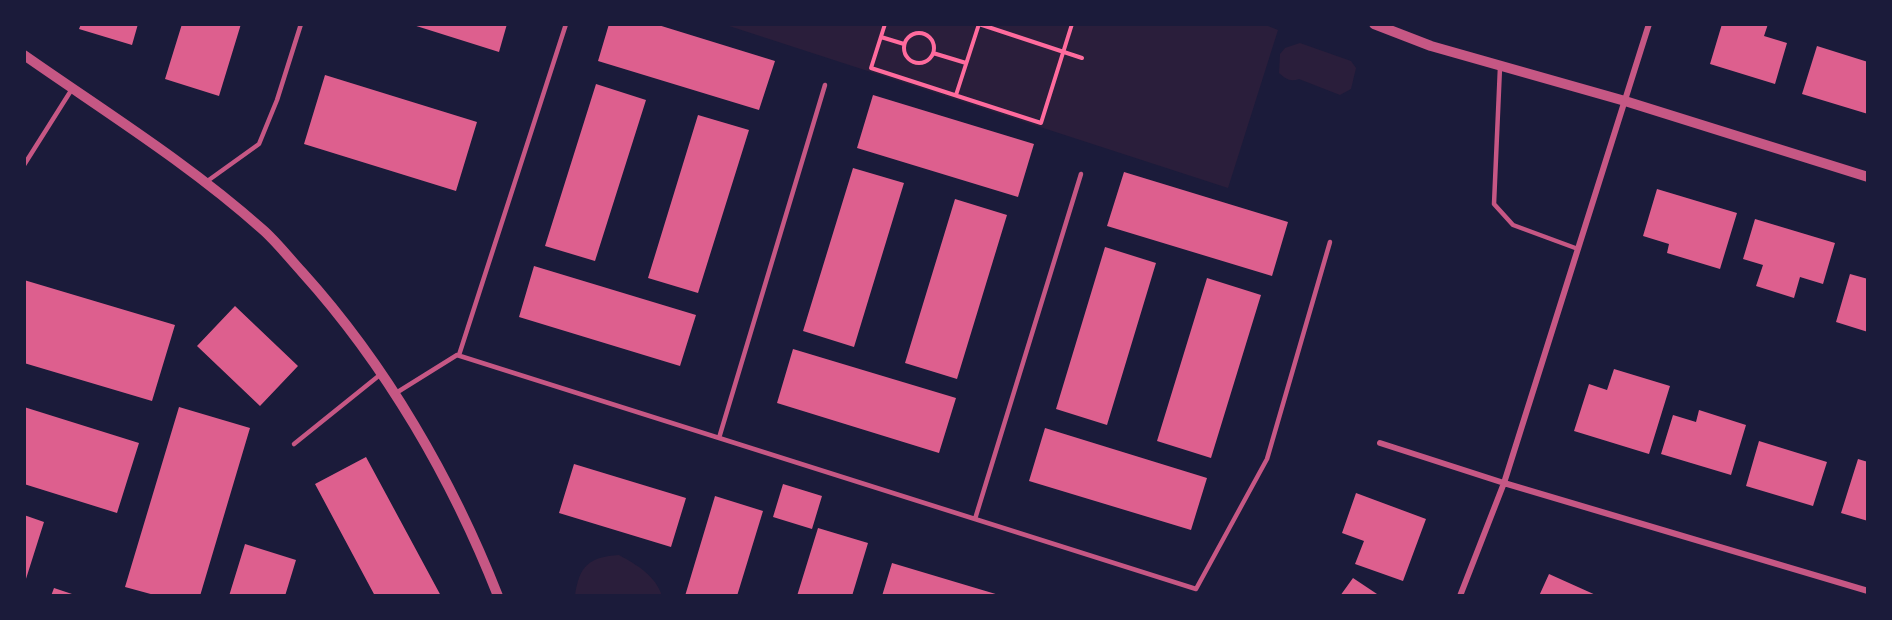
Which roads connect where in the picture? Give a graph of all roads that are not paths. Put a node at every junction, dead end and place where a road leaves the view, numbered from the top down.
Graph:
1 (301, 24) edge
2 (566, 24) edge
3 (1374, 24) edge
4 (1649, 24) edge
5 (24, 55) edge
6 (1500, 65) junction
7 (825, 85) dead end
8 (72, 89) junction
9 (1625, 101) junction
10 (24, 165) edge
11 (1081, 174) dead end
12 (1868, 177) edge
13 (207, 182) junction
14 (1330, 243) dead end
15 (1578, 249) junction
16 (459, 355) junction
17 (381, 374) junction
18 (394, 395) junction
19 (719, 438) junction
20 (1380, 443) dead end
21 (294, 444) dead end
22 (1504, 483) junction
23 (975, 519) junction
24 (1868, 591) edge
25 (498, 596) edge
26 (1460, 596) edge

1 - 13 lane
2 - 16 lane
3 - 6 street
4 - 9 street
5 - 8 street
6 - 9 street
6 - 15 lane
7 - 19 lane
8 - 10 lane
8 - 13 street
9 - 12 street
9 - 15 street
11 - 23 lane
13 - 17 street
14 - 23 lane
15 - 22 street
16 - 18 lane
16 - 19 lane
17 - 18 street
17 - 21 lane
18 - 25 street
19 - 23 lane
20 - 22 street
22 - 24 street
22 - 26 street

